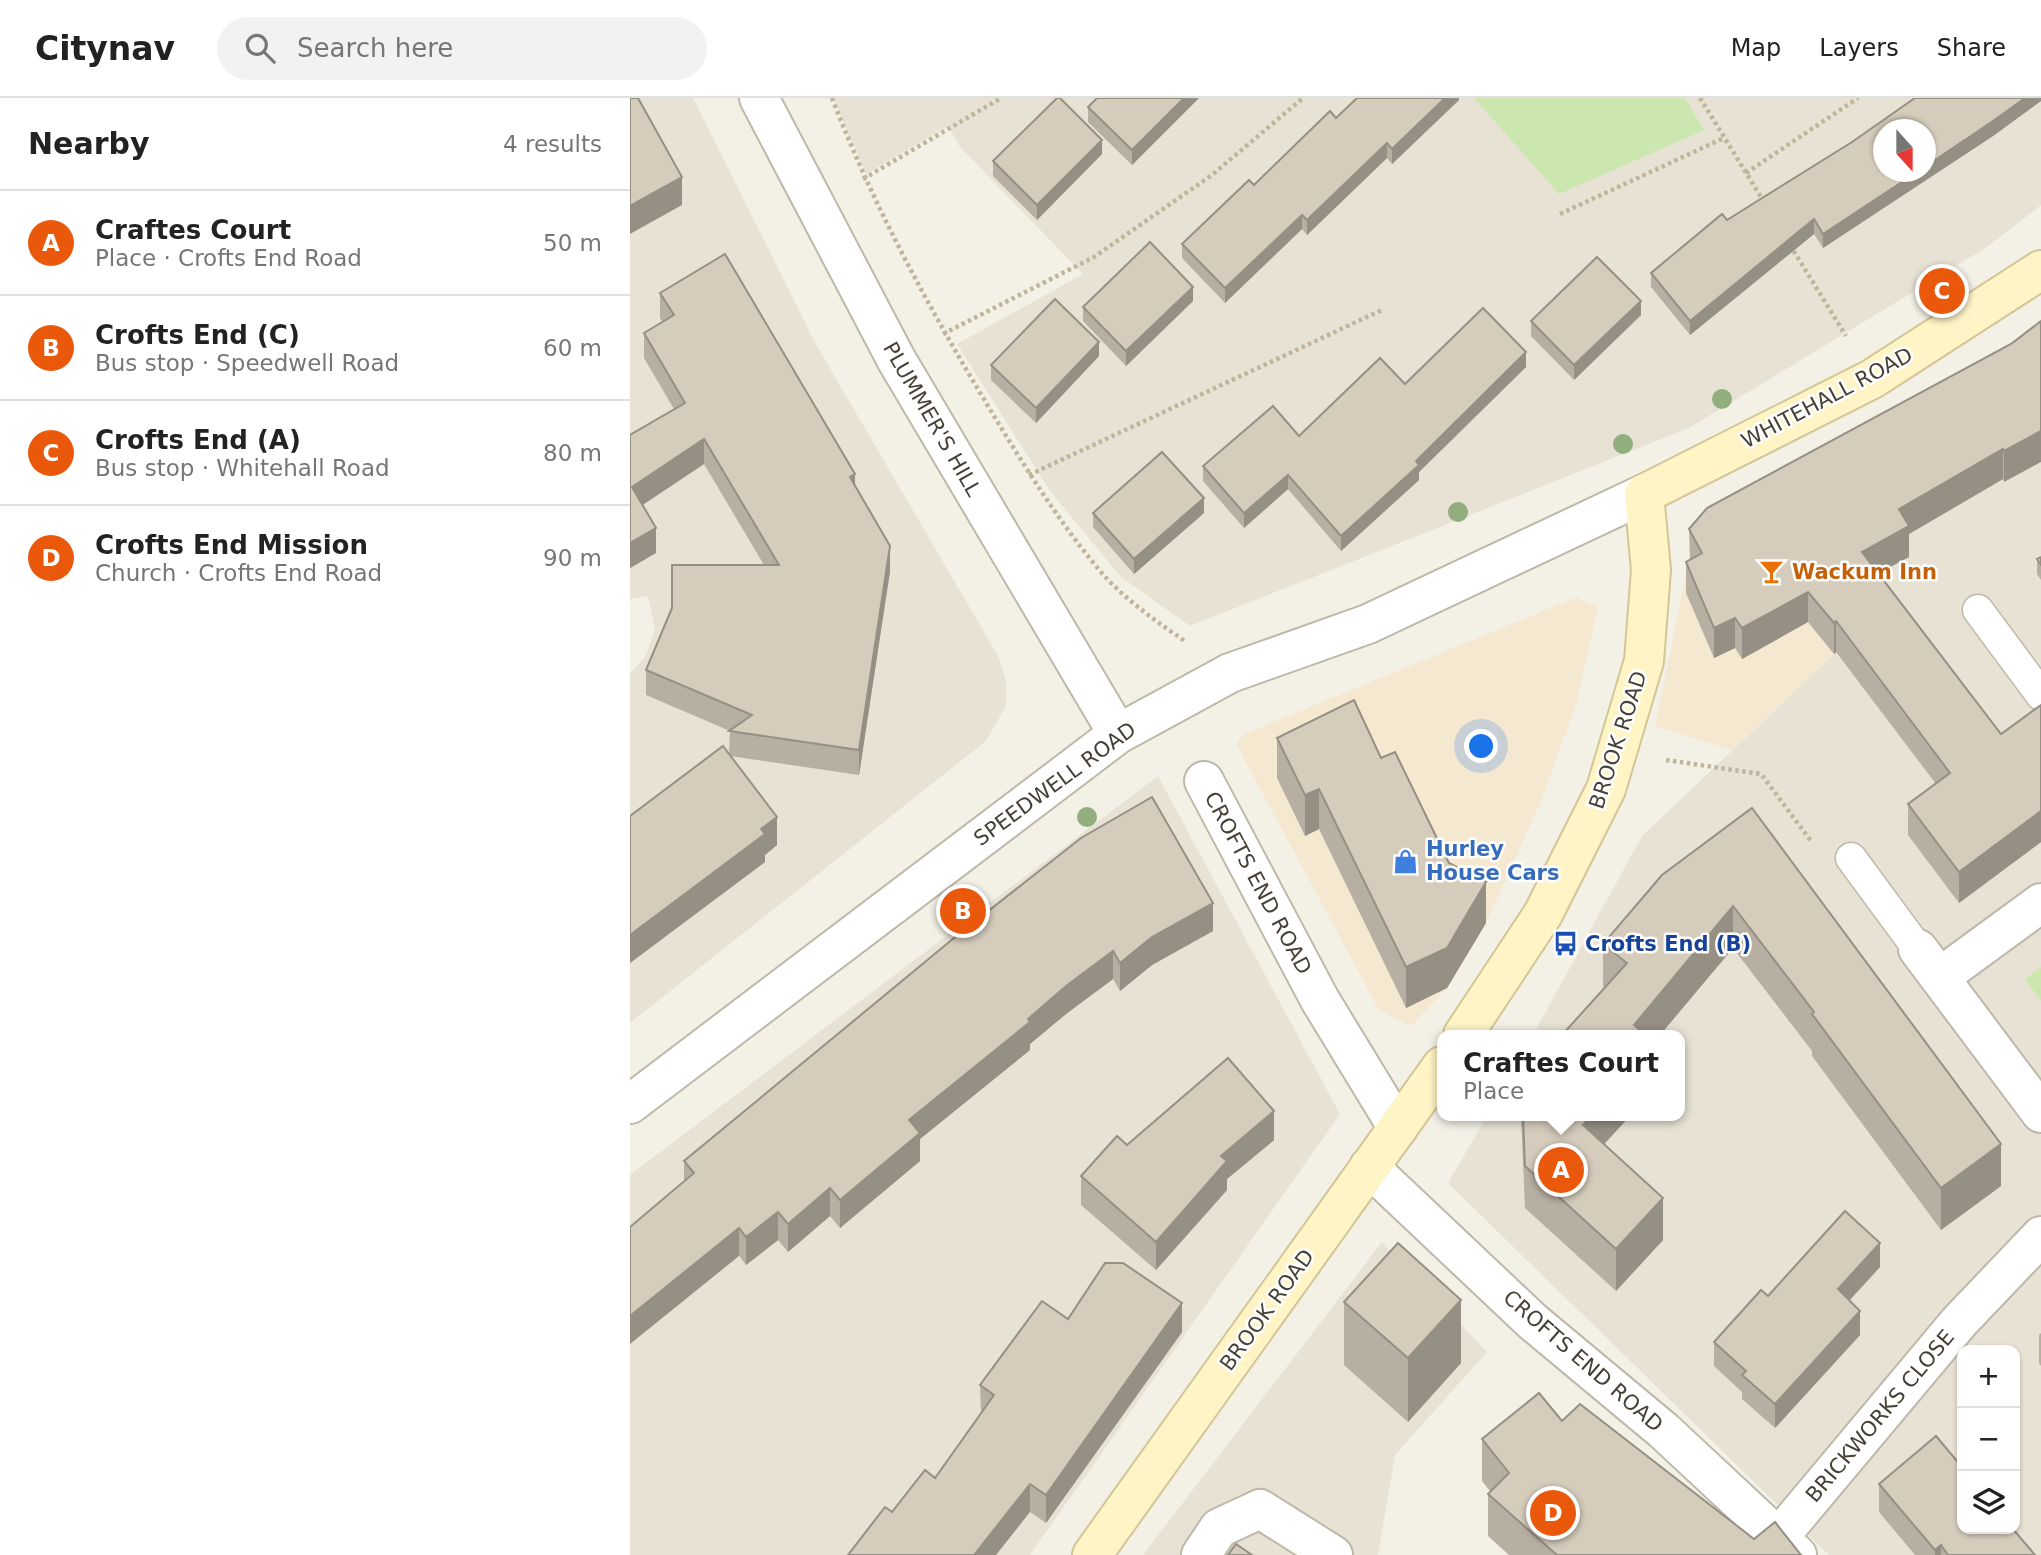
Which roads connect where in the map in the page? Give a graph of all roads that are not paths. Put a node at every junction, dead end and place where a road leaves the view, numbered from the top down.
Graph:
1 (759, 98) edge
2 (2041, 270) edge
3 (1644, 494) junction
4 (1978, 610) dead end
5 (2041, 695) edge
6 (1118, 734) junction
7 (1204, 781) dead end
8 (1851, 858) road end
9 (2041, 903) edge
10 (1929, 963) junction
11 (1466, 1030) edge
12 (1437, 1073) edge
13 (630, 1104) edge
14 (2041, 1114) edge
15 (1398, 1128) junction
16 (1369, 1167) junction
17 (2041, 1236) edge
18 (1788, 1546) edge
19 (1092, 1555) edge
20 (1201, 1555) edge
21 (1334, 1555) edge

1 - 6 street, PLUMMER'S HILL
2 - 3 main road, WHITEHALL ROAD
3 - 6 street, SPEEDWELL ROAD
3 - 11 main road, BROOK ROAD
4 - 5 lane
6 - 13 street, SPEEDWELL ROAD
7 - 15 street, CROFTS END ROAD
8 - 10 lane
9 - 10 street
10 - 14 street
12 - 15 main road, BROOK ROAD
15 - 16 main road, BROOK ROAD
16 - 18 street, CROFTS END ROAD
16 - 19 main road, BROOK ROAD
17 - 18 street, BRICKWORKS CLOSE
20 - 21 street

